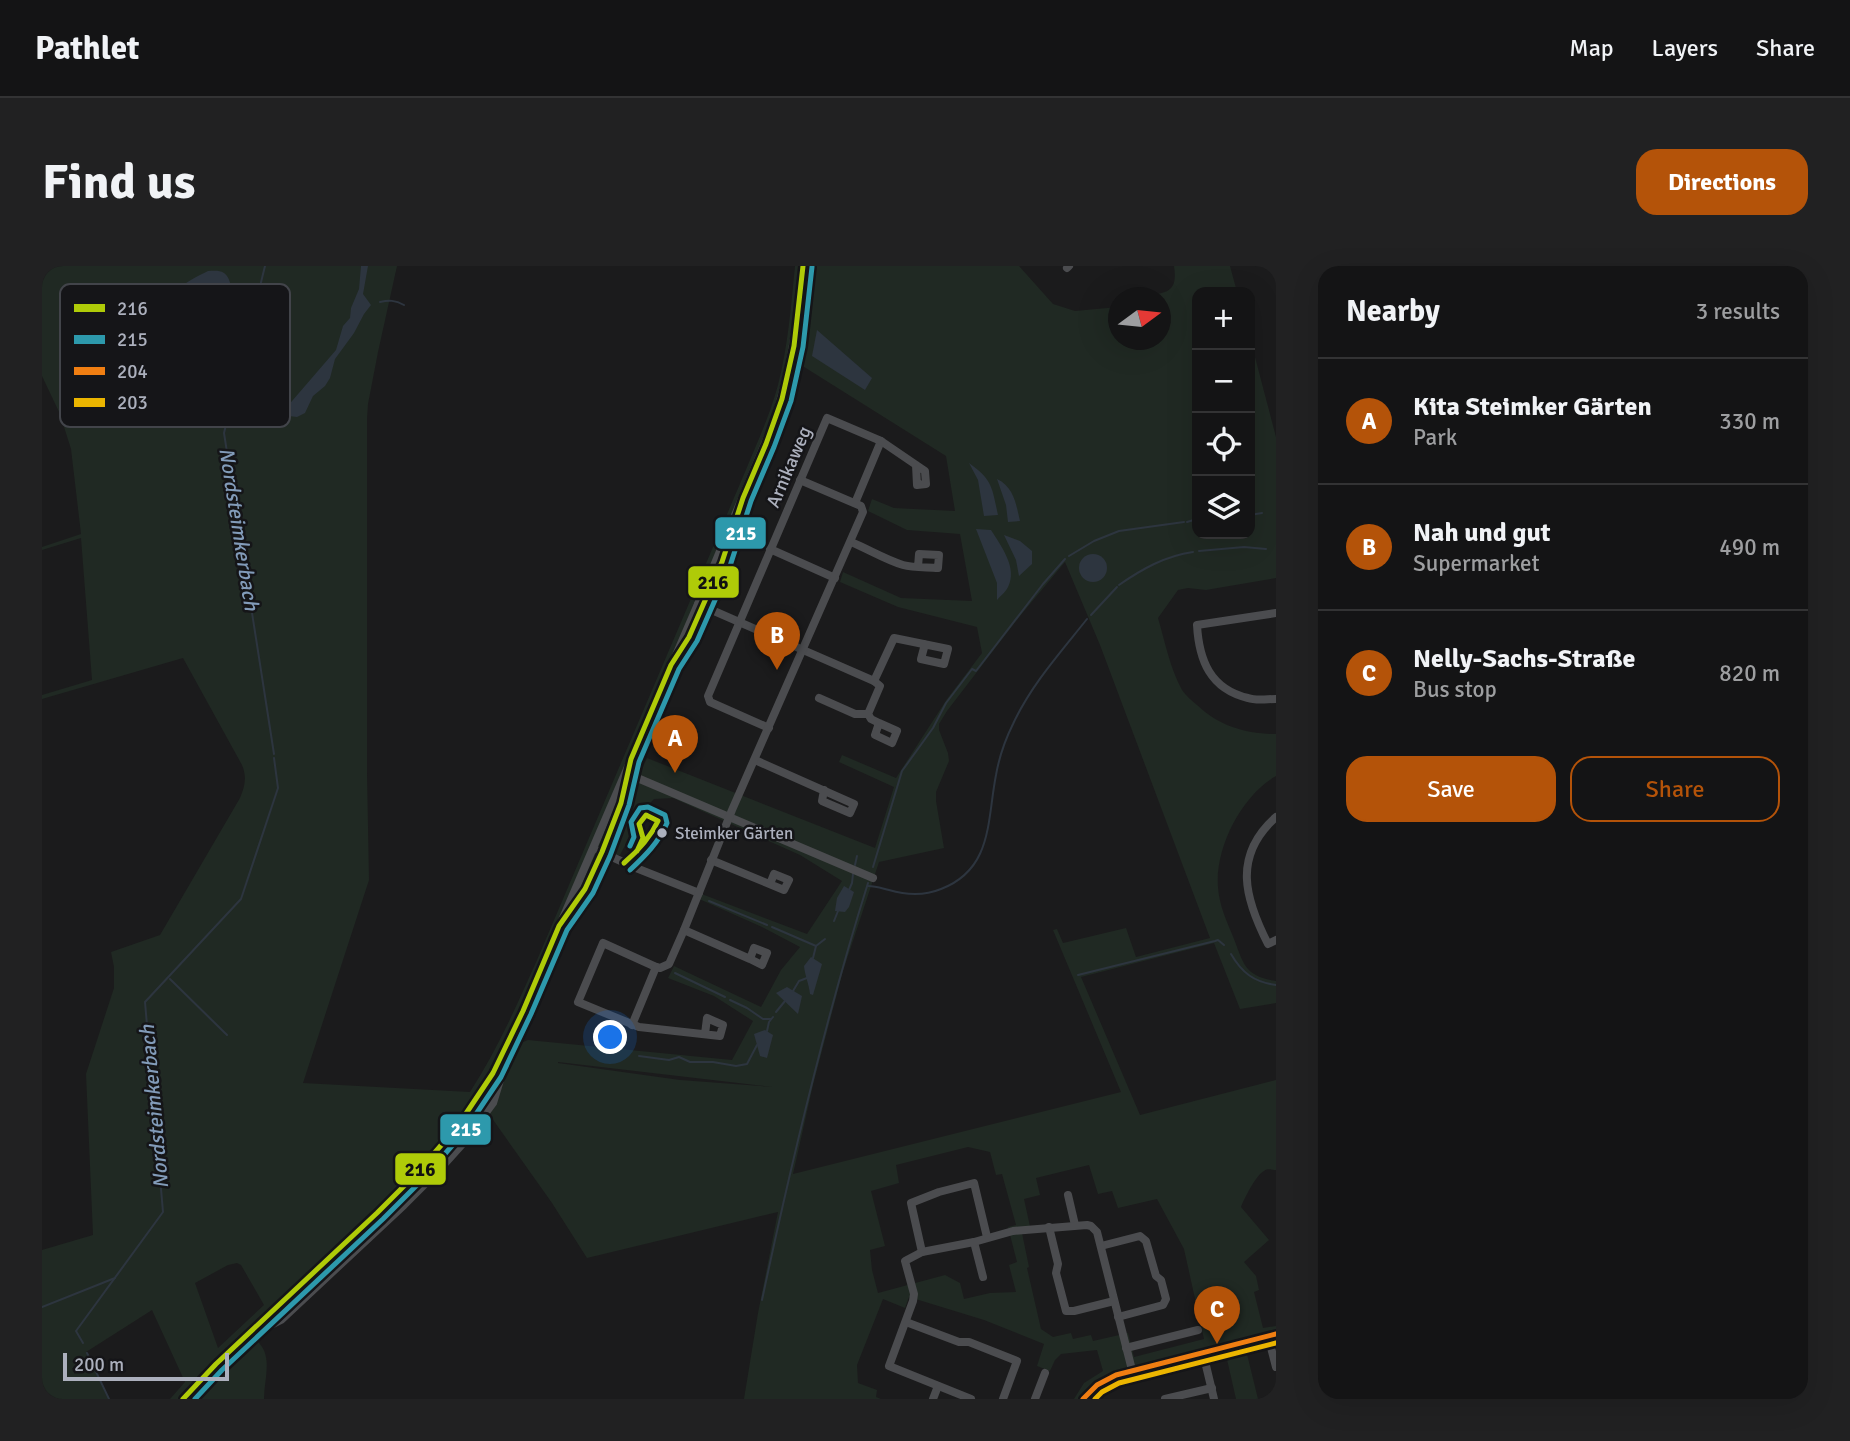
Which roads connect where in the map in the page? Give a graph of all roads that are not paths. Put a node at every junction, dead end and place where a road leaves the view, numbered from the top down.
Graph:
1 (803, 266) edge
2 (881, 441) junction
3 (916, 465) dead end
4 (800, 480) junction
5 (855, 503) junction
6 (851, 542) junction
7 (770, 549) junction
8 (918, 566) dead end
9 (835, 578) junction
10 (701, 605) junction
11 (1276, 612) edge
12 (739, 623) junction
13 (925, 644) dead end
14 (803, 650) junction
15 (877, 683) junction
16 (819, 698) dead end
17 (1276, 699) edge
18 (868, 715) junction
19 (879, 723) dead end
20 (769, 728) junction
21 (631, 759) junction
22 (755, 760) junction
23 (635, 778) dead end
24 (824, 790) dead end
25 (729, 817) junction
26 (1276, 817) edge
27 (593, 848) junction
28 (602, 852) junction
29 (711, 860) junction
30 (873, 878) dead end
31 (770, 884) dead end
32 (699, 893) junction
33 (559, 926) junction
34 (684, 930) junction
35 (1272, 942) edge
36 (750, 959) dead end
37 (656, 967) junction
38 (632, 1025) junction
39 (705, 1034) dead end
40 (1068, 1195) dead end
41 (1075, 1225) junction
42 (1049, 1227) junction
43 (987, 1237) junction
44 (974, 1242) junction
45 (1101, 1246) junction
46 (922, 1252) junction
47 (983, 1277) dead end
48 (1114, 1301) junction
49 (1118, 1317) junction
50 (906, 1322) junction
51 (1198, 1330) dead end
52 (1272, 1335) edge
53 (1126, 1348) junction
54 (1203, 1353) junction
55 (1276, 1367) edge
56 (1132, 1370) junction
57 (1045, 1373) dead end
58 (938, 1386) junction
59 (1212, 1388) junction
60 (183, 1399) edge
61 (933, 1399) edge
62 (971, 1399) edge
63 (1003, 1399) edge
64 (1035, 1399) edge
65 (1083, 1399) edge
66 (1165, 1399) edge
67 (1214, 1399) edge

1 - 10 street
2 - 3 street
2 - 4 street, Arnikaweg
2 - 5 street
4 - 5 street
4 - 7 street, Arnikaweg
5 - 6 street
6 - 8 street
6 - 9 street
7 - 9 street
7 - 12 street, Arnikaweg
9 - 14 street
10 - 12 street
10 - 21 street
11 - 17 street
12 - 14 street
12 - 20 street, Arnikaweg
13 - 15 street
14 - 15 street
14 - 20 street
15 - 18 street
16 - 18 street
18 - 19 street
20 - 22 street
21 - 27 street
21 - 28 street
22 - 24 street
22 - 25 street
23 - 25 street
25 - 29 street
25 - 30 street
26 - 35 street
27 - 28 street
27 - 33 street
28 - 32 street
28 - 33 street
29 - 31 street
29 - 32 street
32 - 34 street
33 - 60 street
34 - 36 street
34 - 37 street
37 - 38 street
37 - 38 street
38 - 39 street
40 - 41 street
41 - 42 street
41 - 45 street
42 - 43 street
42 - 48 street
43 - 44 street
43 - 46 street
44 - 46 street
44 - 47 street
45 - 48 street
45 - 49 street
46 - 50 street
48 - 49 street
49 - 53 street
50 - 58 street
50 - 63 street
51 - 53 street
52 - 54 street
52 - 55 street
53 - 56 street
54 - 56 street
54 - 59 street
56 - 65 street
57 - 64 street
58 - 61 street
58 - 62 street
59 - 66 street
59 - 67 street

